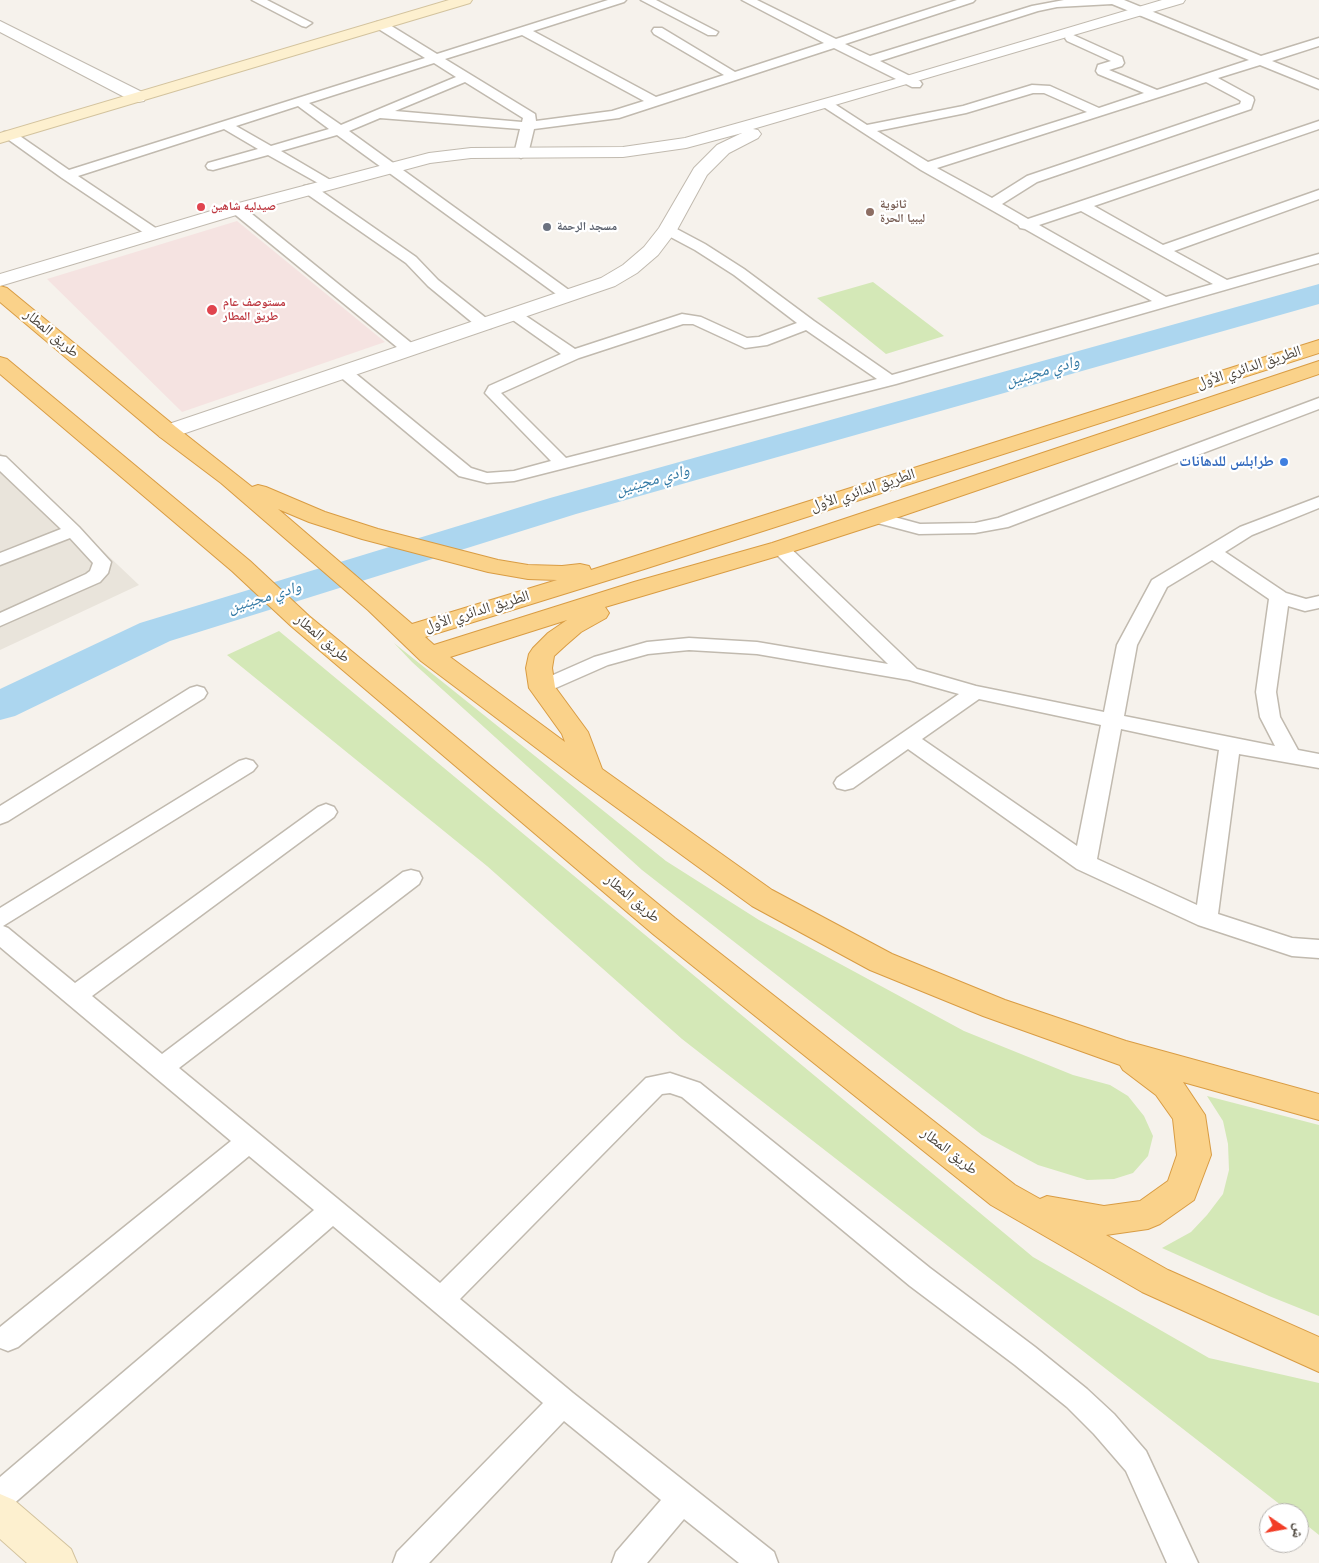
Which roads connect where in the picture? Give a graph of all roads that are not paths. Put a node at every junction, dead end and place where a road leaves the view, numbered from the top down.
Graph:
1 (258, 0) edge
2 (465, 0) edge
3 (620, 0) edge
4 (647, 0) edge
5 (774, 0) edge
6 (969, 0) edge
7 (1030, 0) edge
8 (1113, 0) edge
9 (752, 2) edge
10 (1184, 2) edge
11 (1046, 6) junction
12 (1146, 13) junction
13 (306, 22) dead end
14 (381, 25) junction
15 (0, 26) edge
16 (523, 31) junction
17 (658, 31) dead end
18 (712, 32) dead end
19 (1070, 38) junction
20 (1319, 42) edge
21 (838, 44) junction
22 (437, 59) junction
23 (871, 60) junction
24 (1260, 62) junction
25 (466, 77) junction
26 (735, 77) junction
27 (1208, 78) junction
28 (913, 82) junction
29 (1319, 85) edge
30 (1154, 94) junction
31 (138, 97) junction
32 (300, 102) junction
33 (655, 102) junction
34 (829, 107) junction
35 (1098, 112) junction
36 (378, 114) junction
37 (226, 125) junction
38 (1319, 125) edge
39 (527, 126) junction
40 (864, 129) junction
41 (338, 131) junction
42 (4, 136) edge
43 (656, 148) junction
44 (270, 151) junction
45 (719, 153) junction
46 (521, 154) junction
47 (213, 166) dead end
48 (926, 167) junction
49 (389, 168) junction
50 (67, 175) junction
51 (699, 175) junction
52 (318, 187) junction
53 (1319, 194) edge
54 (992, 205) junction
55 (1081, 205) junction
56 (237, 209) junction
57 (1025, 224) junction
58 (668, 230) junction
59 (155, 234) junction
60 (1162, 250) junction
61 (1319, 258) edge
62 (0, 280) edge
63 (1226, 285) junction
64 (0, 292) edge
65 (568, 296) junction
66 (1166, 303) junction
67 (515, 315) junction
68 (808, 324) junction
69 (485, 325) junction
70 (1319, 346) edge
71 (410, 349) junction
72 (573, 355) junction
73 (0, 363) edge
74 (1319, 367) edge
75 (344, 372) junction
76 (890, 381) junction
77 (1319, 403) edge
78 (168, 432) junction
79 (0, 460) edge
80 (563, 464) junction
81 (19, 478) junction
82 (229, 478) junction
83 (0, 486) edge
84 (1319, 502) edge
85 (876, 517) junction
86 (73, 531) junction
87 (780, 548) junction
88 (1212, 551) junction
89 (0, 559) edge
90 (629, 566) junction
91 (643, 587) junction
92 (1279, 597) junction
93 (1319, 602) edge
94 (0, 620) edge
95 (407, 634) junction
96 (430, 655) junction
97 (910, 674) junction
98 (542, 688) junction
99 (976, 692) junction
100 (197, 693) dead end
101 (1114, 719) junction
102 (908, 739) junction
103 (1230, 745) junction
104 (1291, 756) junction
105 (1319, 761) edge
106 (246, 766) dead end
107 (590, 774) junction
108 (844, 783) dead end
109 (326, 812) dead end
110 (0, 816) edge
111 (1086, 863) junction
112 (411, 878) dead end
113 (0, 919) edge
114 (1206, 919) junction
115 (0, 934) edge
116 (1319, 949) edge
117 (75, 996) junction
118 (1122, 1053) junction
119 (161, 1068) junction
120 (1319, 1107) edge
121 (249, 1141) junction
122 (1003, 1195) junction
123 (333, 1210) junction
124 (441, 1300) junction
125 (8, 1338) dead end
126 (1319, 1355) edge
127 (563, 1402) junction
128 (0, 1496) edge
129 (682, 1498) junction
130 (0, 1514) edge
131 (1180, 1561) edge
132 (57, 1563) edge
133 (408, 1563) edge
134 (627, 1563) edge
135 (762, 1563) edge

1 - 13 street
2 - 14 main road
3 - 16 street
4 - 18 street
5 - 9 street
6 - 21 street
7 - 11 street
8 - 11 street
8 - 12 street
9 - 21 street
10 - 12 street
11 - 23 street
12 - 19 street
12 - 24 street
12 - 28 street
14 - 22 street
14 - 31 main road
15 - 31 street
16 - 22 street
16 - 33 street
17 - 26 street
19 - 28 street
19 - 30 street
20 - 24 street
21 - 23 street
21 - 26 street
22 - 25 street
22 - 32 street
23 - 28 street
24 - 27 street
24 - 29 street
25 - 36 street
25 - 39 street
26 - 33 street
27 - 30 street
27 - 54 street
28 - 34 street
30 - 35 street
31 - 42 main road
32 - 37 street
32 - 41 street
33 - 39 street
34 - 40 street
34 - 43 street
34 - 45 street
35 - 40 street
35 - 48 street
36 - 39 street
36 - 41 street
37 - 44 street
37 - 50 street
38 - 55 street
39 - 46 street
40 - 48 street
41 - 44 street
41 - 49 street
42 - 50 street
43 - 45 street
43 - 46 street
43 - 51 street
44 - 47 street
44 - 52 street
45 - 51 street
46 - 49 street
48 - 54 street
49 - 52 street
49 - 65 street
50 - 59 street
51 - 58 street
52 - 56 street
52 - 69 street
53 - 60 street
54 - 57 street
55 - 57 street
55 - 60 street
56 - 59 street
56 - 71 street
57 - 66 street
58 - 65 street
58 - 68 street
59 - 62 street
60 - 63 street
61 - 63 street
63 - 66 street
64 - 78 highway, طريق المطار
65 - 67 street
66 - 76 street
67 - 69 street
67 - 72 street
68 - 72 street
68 - 76 street
69 - 71 street
70 - 90 highway, الطريق الدائري الأول
71 - 75 street
72 - 80 street
73 - 122 highway, طريق المطار
74 - 85 highway, الطريق الدائري الأول
75 - 78 street
75 - 80 street
76 - 80 street
77 - 85 street
78 - 82 highway, طريق المطار
79 - 81 street
81 - 83 street
81 - 86 street
82 - 90 highway
82 - 95 highway, طريق المطار
84 - 88 street
85 - 87 highway, الطريق الدائري الأول
86 - 89 street
86 - 94 street
87 - 91 highway, الطريق الدائري الأول
87 - 97 street
88 - 92 street
88 - 101 street
90 - 95 highway, الطريق الدائري الأول
91 - 96 highway, الطريق الدائري الأول
91 - 98 highway
92 - 93 street
92 - 104 street
95 - 96 highway, طريق المطار
96 - 107 highway, طريق المطار
97 - 98 street
97 - 99 street
98 - 107 highway
99 - 101 street
99 - 102 street
100 - 110 street
101 - 103 street
101 - 111 street
102 - 108 street
102 - 111 street
103 - 104 street
103 - 114 street
104 - 105 street
106 - 113 street
107 - 118 highway, طريق المطار
109 - 117 street
111 - 114 street
112 - 119 street
114 - 116 street
115 - 117 street
117 - 119 street
118 - 120 highway, طريق المطار
118 - 122 highway
119 - 121 street
121 - 123 street
121 - 125 street
122 - 126 highway, طريق المطار
123 - 124 street
123 - 128 street
124 - 127 street
124 - 131 street
127 - 129 street
127 - 133 street
129 - 134 street
129 - 135 street
130 - 132 main road

